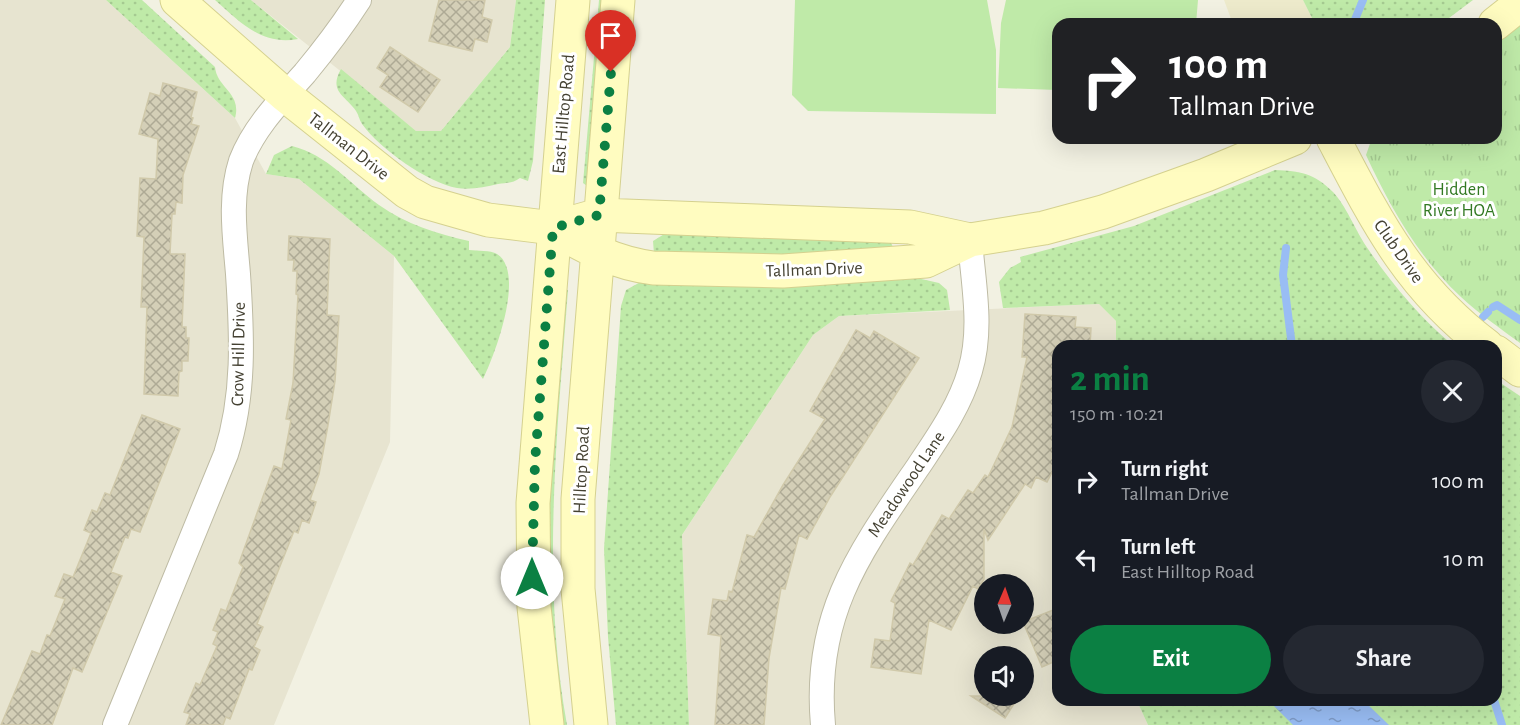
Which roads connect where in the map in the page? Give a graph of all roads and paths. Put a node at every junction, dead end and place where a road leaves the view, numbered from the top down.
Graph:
1 (177, 0) edge
2 (359, 0) edge
3 (573, 0) edge
4 (618, 0) edge
5 (1520, 4) edge
6 (1502, 18) edge
7 (285, 95) junction
8 (1281, 144) edge
9 (1336, 144) edge
10 (599, 215) junction
11 (553, 228) junction
12 (970, 240) junction
13 (596, 254) junction
14 (1480, 340) edge
15 (1502, 356) edge
16 (1520, 370) edge
17 (115, 725) edge
18 (547, 725) edge
19 (591, 725) edge
20 (823, 725) edge

1 - 7 street, Tallman Drive
2 - 7 street, Crow Hill Drive
3 - 11 street, East Hilltop Road
4 - 10 street
5 - 6 street
7 - 11 street, Tallman Drive
7 - 17 street, Crow Hill Drive
8 - 12 street, Tallman Drive
9 - 14 street, Club Drive
10 - 11 street, Tallman Drive
10 - 12 street, Tallman Drive
10 - 13 street, Hilltop Road
11 - 13 street, Tallman Drive
11 - 18 street
12 - 13 street, Tallman Drive
12 - 20 street, Meadowood Lane
13 - 19 street, Hilltop Road
15 - 16 street

